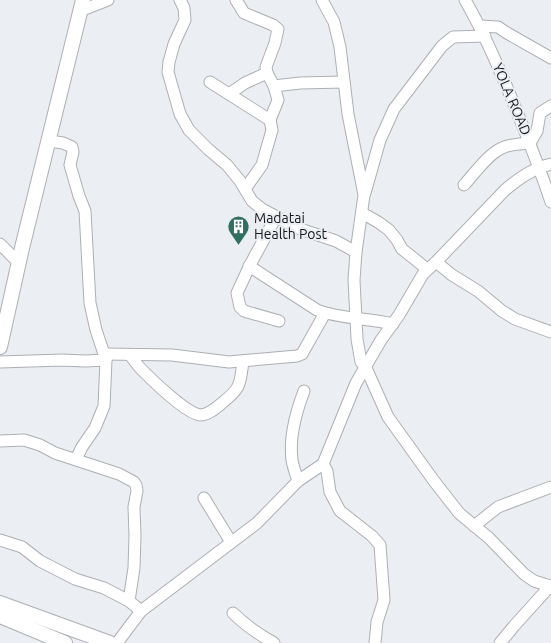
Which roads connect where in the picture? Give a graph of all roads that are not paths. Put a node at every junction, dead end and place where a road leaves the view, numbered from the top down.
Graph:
1 (108, 0) edge
2 (180, 0) edge
3 (236, 0) edge
4 (322, 0) edge
5 (465, 0) edge
6 (82, 6) edge
7 (483, 31) junction
8 (551, 58) edge
9 (267, 73) junction
10 (210, 82) dead end
11 (344, 82) junction
12 (274, 86) junction
13 (229, 94) junction
14 (551, 106) edge
15 (270, 120) junction
16 (49, 141) junction
17 (530, 142) junction
18 (551, 164) edge
19 (539, 167) junction
20 (464, 185) dead end
21 (245, 190) junction
22 (364, 195) junction
23 (551, 202) edge
24 (362, 212) junction
25 (276, 217) junction
26 (0, 244) edge
27 (356, 252) junction
28 (19, 263) junction
29 (250, 266) junction
30 (432, 266) junction
31 (325, 313) junction
32 (355, 317) junction
33 (279, 321) dead end
34 (392, 324) junction
35 (551, 332) edge
36 (0, 347) edge
37 (130, 355) junction
38 (106, 357) junction
39 (0, 362) edge
40 (243, 362) junction
41 (366, 368) junction
42 (304, 391) dead end
43 (0, 441) edge
44 (76, 459) junction
45 (323, 464) junction
46 (298, 481) junction
47 (551, 487) edge
48 (204, 498) dead end
49 (474, 526) junction
50 (0, 540) edge
51 (231, 542) junction
52 (550, 586) edge
53 (129, 601) junction
54 (0, 603) edge
55 (141, 612) junction
56 (233, 613) dead end
57 (0, 616) edge
58 (65, 643) edge
59 (110, 643) edge
60 (117, 643) edge
61 (274, 643) edge
62 (375, 643) edge
63 (500, 643) edge

1 - 6 street
2 - 21 street
3 - 9 street
4 - 11 street
5 - 7 street, YOLA ROAD
6 - 16 main road
7 - 8 street
7 - 17 street, YOLA ROAD
7 - 22 street
9 - 12 street
9 - 13 street
10 - 13 street
11 - 12 street
11 - 22 street
12 - 15 street
13 - 15 street
14 - 17 street
15 - 21 street
16 - 28 main road
16 - 38 street
17 - 19 street, YOLA ROAD
17 - 20 street
18 - 19 street
19 - 23 street, YOLA ROAD
19 - 30 street
21 - 25 street
22 - 24 street
24 - 27 street
24 - 30 street
25 - 27 street
25 - 29 street
26 - 28 street
27 - 32 street
28 - 36 main road
29 - 31 street
29 - 33 street
30 - 34 street
30 - 35 street
31 - 32 street
31 - 40 street
32 - 34 street
32 - 41 street
34 - 41 street
37 - 38 street
37 - 40 street
37 - 40 street
38 - 39 street
38 - 44 street
41 - 45 street
41 - 49 street
42 - 46 street
43 - 44 street
44 - 53 street
45 - 46 street
45 - 62 street
46 - 51 street
47 - 49 street
48 - 51 street
49 - 52 street
50 - 53 street
51 - 55 street
52 - 63 street
53 - 55 street
54 - 59 main road
55 - 60 street
56 - 61 street
57 - 58 main road

